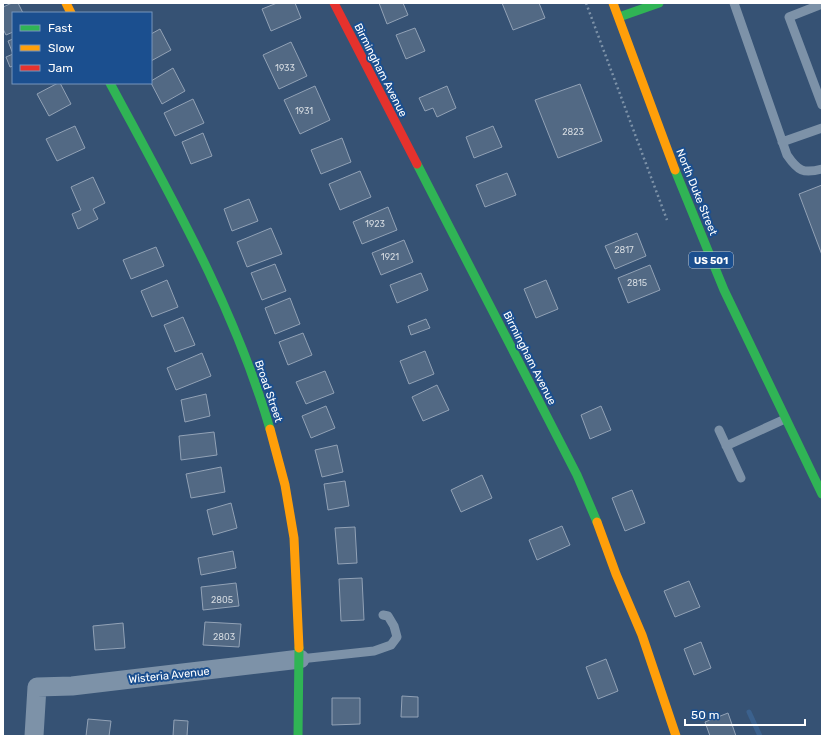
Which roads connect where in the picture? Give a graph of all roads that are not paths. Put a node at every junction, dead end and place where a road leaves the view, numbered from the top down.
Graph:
1 (66, 3) edge
2 (334, 3) edge
3 (614, 3) edge
4 (659, 3) edge
5 (734, 3) edge
6 (822, 4) edge
7 (70, 12) edge
8 (619, 18) junction
9 (111, 84) edge
10 (822, 105) edge
11 (822, 128) edge
12 (782, 142) junction
13 (822, 169) edge
14 (785, 419) junction
15 (719, 430) dead end
16 (726, 446) junction
17 (741, 478) dead end
18 (822, 494) edge
19 (384, 615) dead end
20 (300, 659) junction
21 (34, 736) edge
22 (298, 736) edge
23 (676, 736) edge

1 - 7 main road
2 - 23 main road, Birmingham Avenue
3 - 8 main road, North Duke Street / US 501
4 - 8 main road
5 - 12 lane
6 - 10 lane
8 - 14 main road, North Duke Street / US 501
9 - 20 main road, Broad Street
11 - 12 lane
12 - 13 lane
14 - 16 lane
14 - 18 main road, North Duke Street / US 501
15 - 16 lane
16 - 17 lane
19 - 20 lane
20 - 21 street, Wisteria Avenue
20 - 22 main road, Broad Street

